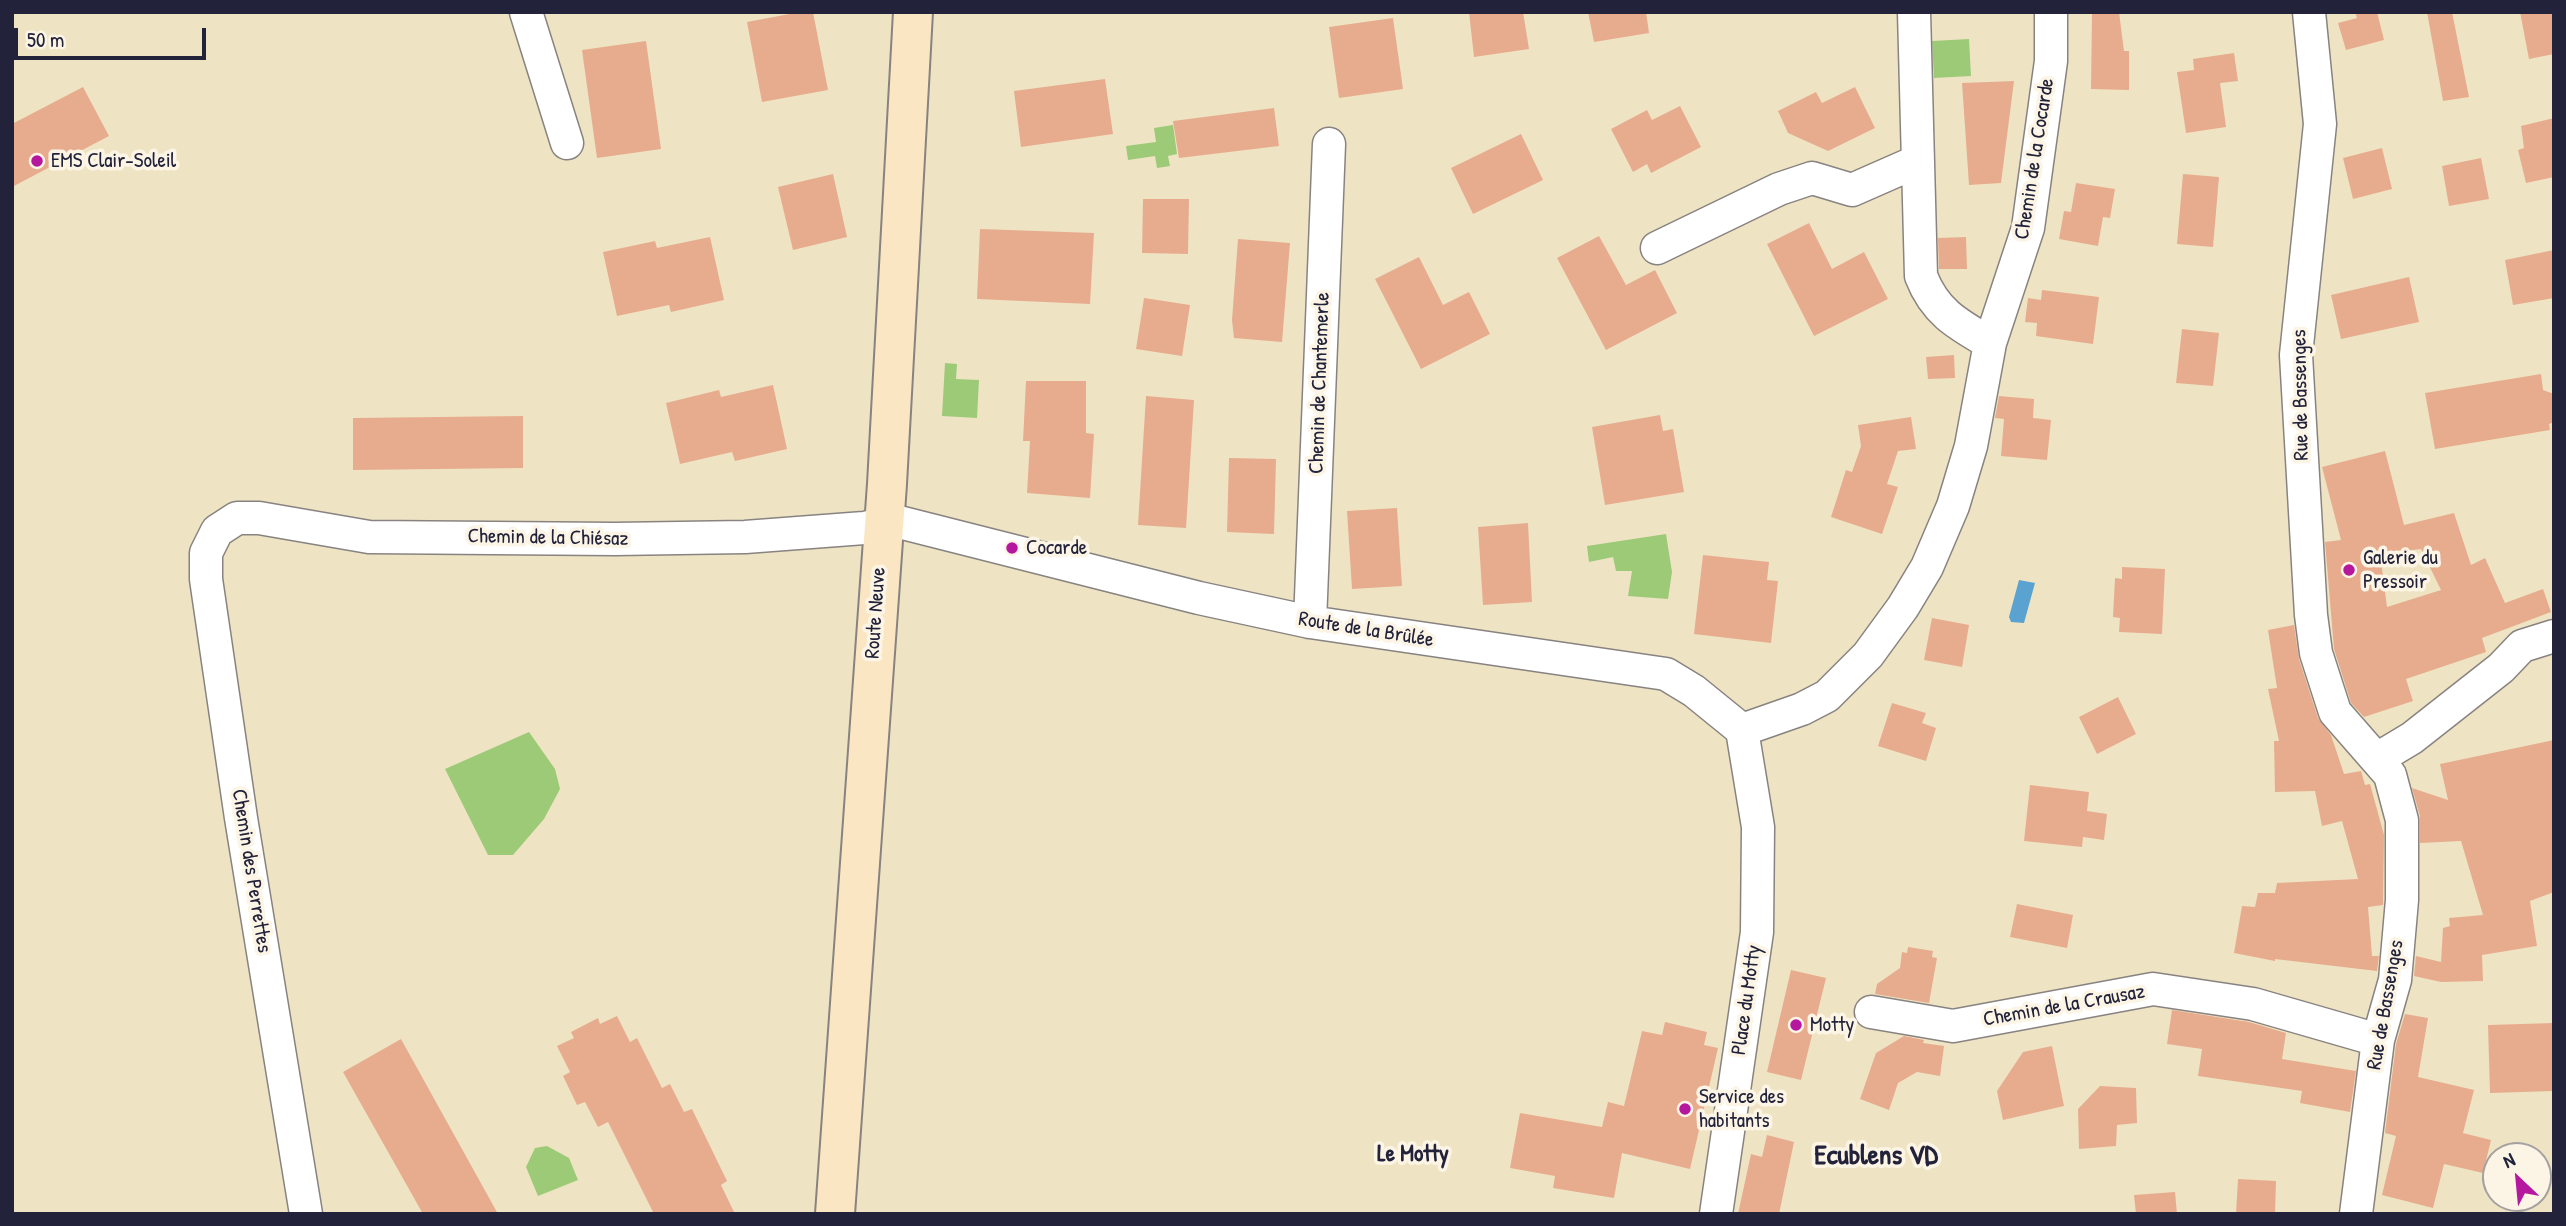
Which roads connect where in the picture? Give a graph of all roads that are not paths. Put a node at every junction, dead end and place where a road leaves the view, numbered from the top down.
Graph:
1 (526, 12) edge
2 (913, 12) edge
3 (1914, 12) edge
4 (2051, 12) edge
5 (2309, 12) edge
6 (567, 143) dead end
7 (1329, 144) dead end
8 (1918, 161) junction
9 (1657, 248) dead end
10 (1990, 343) junction
11 (882, 522) junction
12 (217, 531) joint
13 (1310, 622) junction
14 (2554, 636) edge
15 (1742, 730) junction
16 (2377, 759) junction
17 (1871, 1012) dead end
18 (2378, 1040) junction
19 (306, 1214) edge
20 (835, 1214) edge
21 (1716, 1214) edge
22 (2356, 1214) edge

1 - 6 street
2 - 11 street, Route Neuve
3 - 8 street
4 - 10 street, Chemin de la Cocarde
5 - 16 street, Rue de Bassenges
7 - 13 street, Chemin de Chantemerle
8 - 9 street
8 - 10 street
10 - 15 street, Chemin de la Cocarde
11 - 12 street, Chemin de la Chiésaz
11 - 13 street, Route de la Brûlée
11 - 20 street, Route Neuve
12 - 19 street, Chemin des Perrettes
13 - 15 street, Route de la Brûlée
14 - 16 street
15 - 21 street, Place du Motty
16 - 18 street, Rue de Bassenges
17 - 18 street, Chemin de la Crausaz
18 - 22 street, Rue de Bassenges

